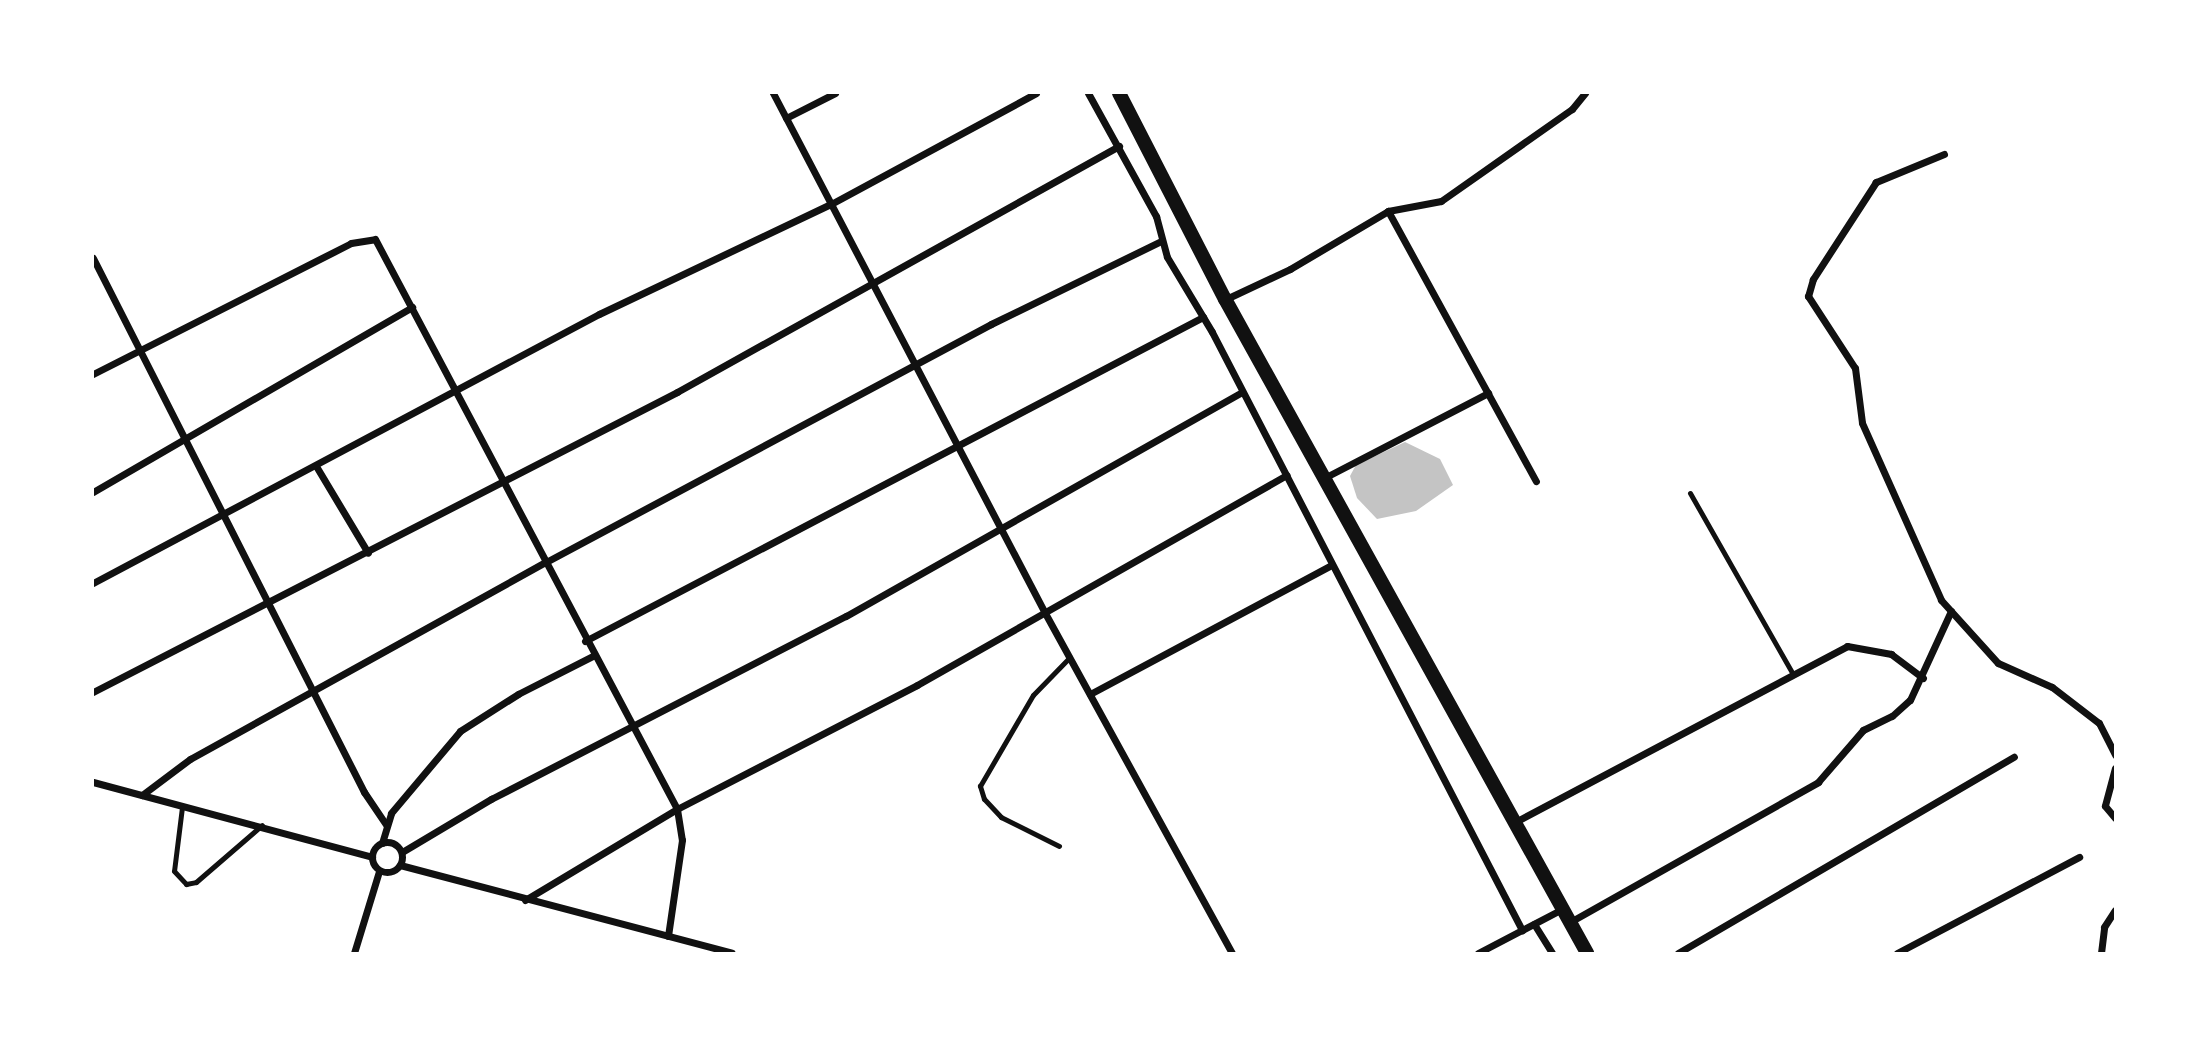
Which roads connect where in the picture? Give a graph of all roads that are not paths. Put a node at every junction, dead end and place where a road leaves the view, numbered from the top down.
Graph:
1 (773, 93) edge
2 (835, 93) edge
3 (1036, 93) edge
4 (1088, 93) edge
5 (1119, 93) edge
6 (1585, 93) edge
7 (786, 118) junction
8 (1119, 146) junction
9 (1944, 154) dead end
10 (831, 204) junction
11 (1388, 211) junction
12 (1161, 241) junction
13 (93, 258) edge
14 (873, 283) junction
15 (1225, 299) junction
16 (412, 307) junction
17 (1203, 317) junction
18 (140, 350) junction
19 (916, 366) junction
20 (93, 374) edge
21 (1242, 392) junction
22 (455, 393) junction
23 (1488, 393) junction
24 (184, 437) junction
25 (959, 447) junction
26 (316, 466) junction
27 (1286, 475) junction
28 (1324, 478) junction
29 (1536, 481) dead end
30 (503, 485) junction
31 (93, 492) edge
32 (1690, 493) dead end
33 (224, 515) junction
34 (1000, 526) junction
35 (368, 553) junction
36 (546, 562) junction
37 (1332, 565) junction
38 (93, 583) edge
39 (269, 603) junction
40 (1951, 611) junction
41 (1045, 613) junction
42 (586, 641) junction
43 (593, 656) junction
44 (1070, 657) junction
45 (1793, 674) junction
46 (1923, 678) junction
47 (316, 691) junction
48 (93, 692) edge
49 (1090, 694) junction
50 (631, 729) junction
51 (2115, 755) edge
52 (2014, 757) dead end
53 (2115, 768) edge
54 (93, 782) edge
55 (142, 795) junction
56 (182, 807) junction
57 (677, 809) junction
58 (2115, 818) edge
59 (1514, 822) junction
60 (261, 825) junction
61 (386, 825) junction
62 (382, 843) junction
63 (1059, 846) dead end
64 (401, 852) junction
65 (372, 857) junction
66 (2079, 857) dead end
67 (400, 865) junction
68 (379, 871) junction
69 (525, 900) junction
70 (2115, 910) edge
71 (1566, 916) junction
72 (1534, 924) junction
73 (1522, 930) junction
74 (668, 936) junction
75 (354, 953) edge
76 (732, 953) edge
77 (1232, 953) edge
78 (1478, 953) edge
79 (1552, 953) edge
80 (1587, 953) edge
81 (1678, 953) edge
82 (1897, 953) edge
83 (2101, 953) edge

1 - 7 street
2 - 7 street
3 - 10 street
4 - 8 street
5 - 15 main road
6 - 11 street
7 - 10 street
8 - 12 street
8 - 14 street
9 - 40 street
10 - 14 street
10 - 22 street
11 - 15 street
11 - 23 street
12 - 17 street
12 - 19 street
13 - 18 street
14 - 19 street
14 - 30 street
15 - 28 main road
16 - 18 street
16 - 22 street
16 - 24 street
17 - 21 street
17 - 25 street
18 - 20 street
18 - 24 street
19 - 25 street
19 - 36 street
21 - 27 street
21 - 34 street
22 - 26 street
22 - 30 street
23 - 28 street
23 - 29 street
24 - 31 street
24 - 33 street
25 - 34 street
25 - 42 street
26 - 33 street
26 - 35 street
27 - 37 street
27 - 41 street
28 - 59 main road
30 - 35 street
30 - 36 street
32 - 45 lane
33 - 38 street
33 - 39 street
34 - 41 street
34 - 50 street
35 - 39 street
36 - 42 street
36 - 47 street
37 - 49 street
37 - 73 street
39 - 47 street
39 - 48 street
40 - 46 street
40 - 51 street
41 - 44 street
41 - 57 street
42 - 43 street
43 - 50 street
43 - 61 street
44 - 49 street
44 - 63 lane
45 - 46 street
45 - 59 street
46 - 71 street
47 - 55 street
47 - 61 street
49 - 77 street
50 - 57 street
50 - 64 street
52 - 81 street
53 - 58 street
54 - 55 street
55 - 56 street
56 - 60 street
56 - 60 lane
57 - 69 street
57 - 74 street
59 - 71 main road
60 - 65 street
61 - 62 street
62 - 64 street
62 - 65 street
64 - 67 street
65 - 68 street
66 - 82 street
67 - 68 street
67 - 69 street
68 - 75 street
69 - 74 street
70 - 83 street
71 - 72 street
71 - 80 main road
72 - 73 street
72 - 79 street
73 - 78 street
74 - 76 street

